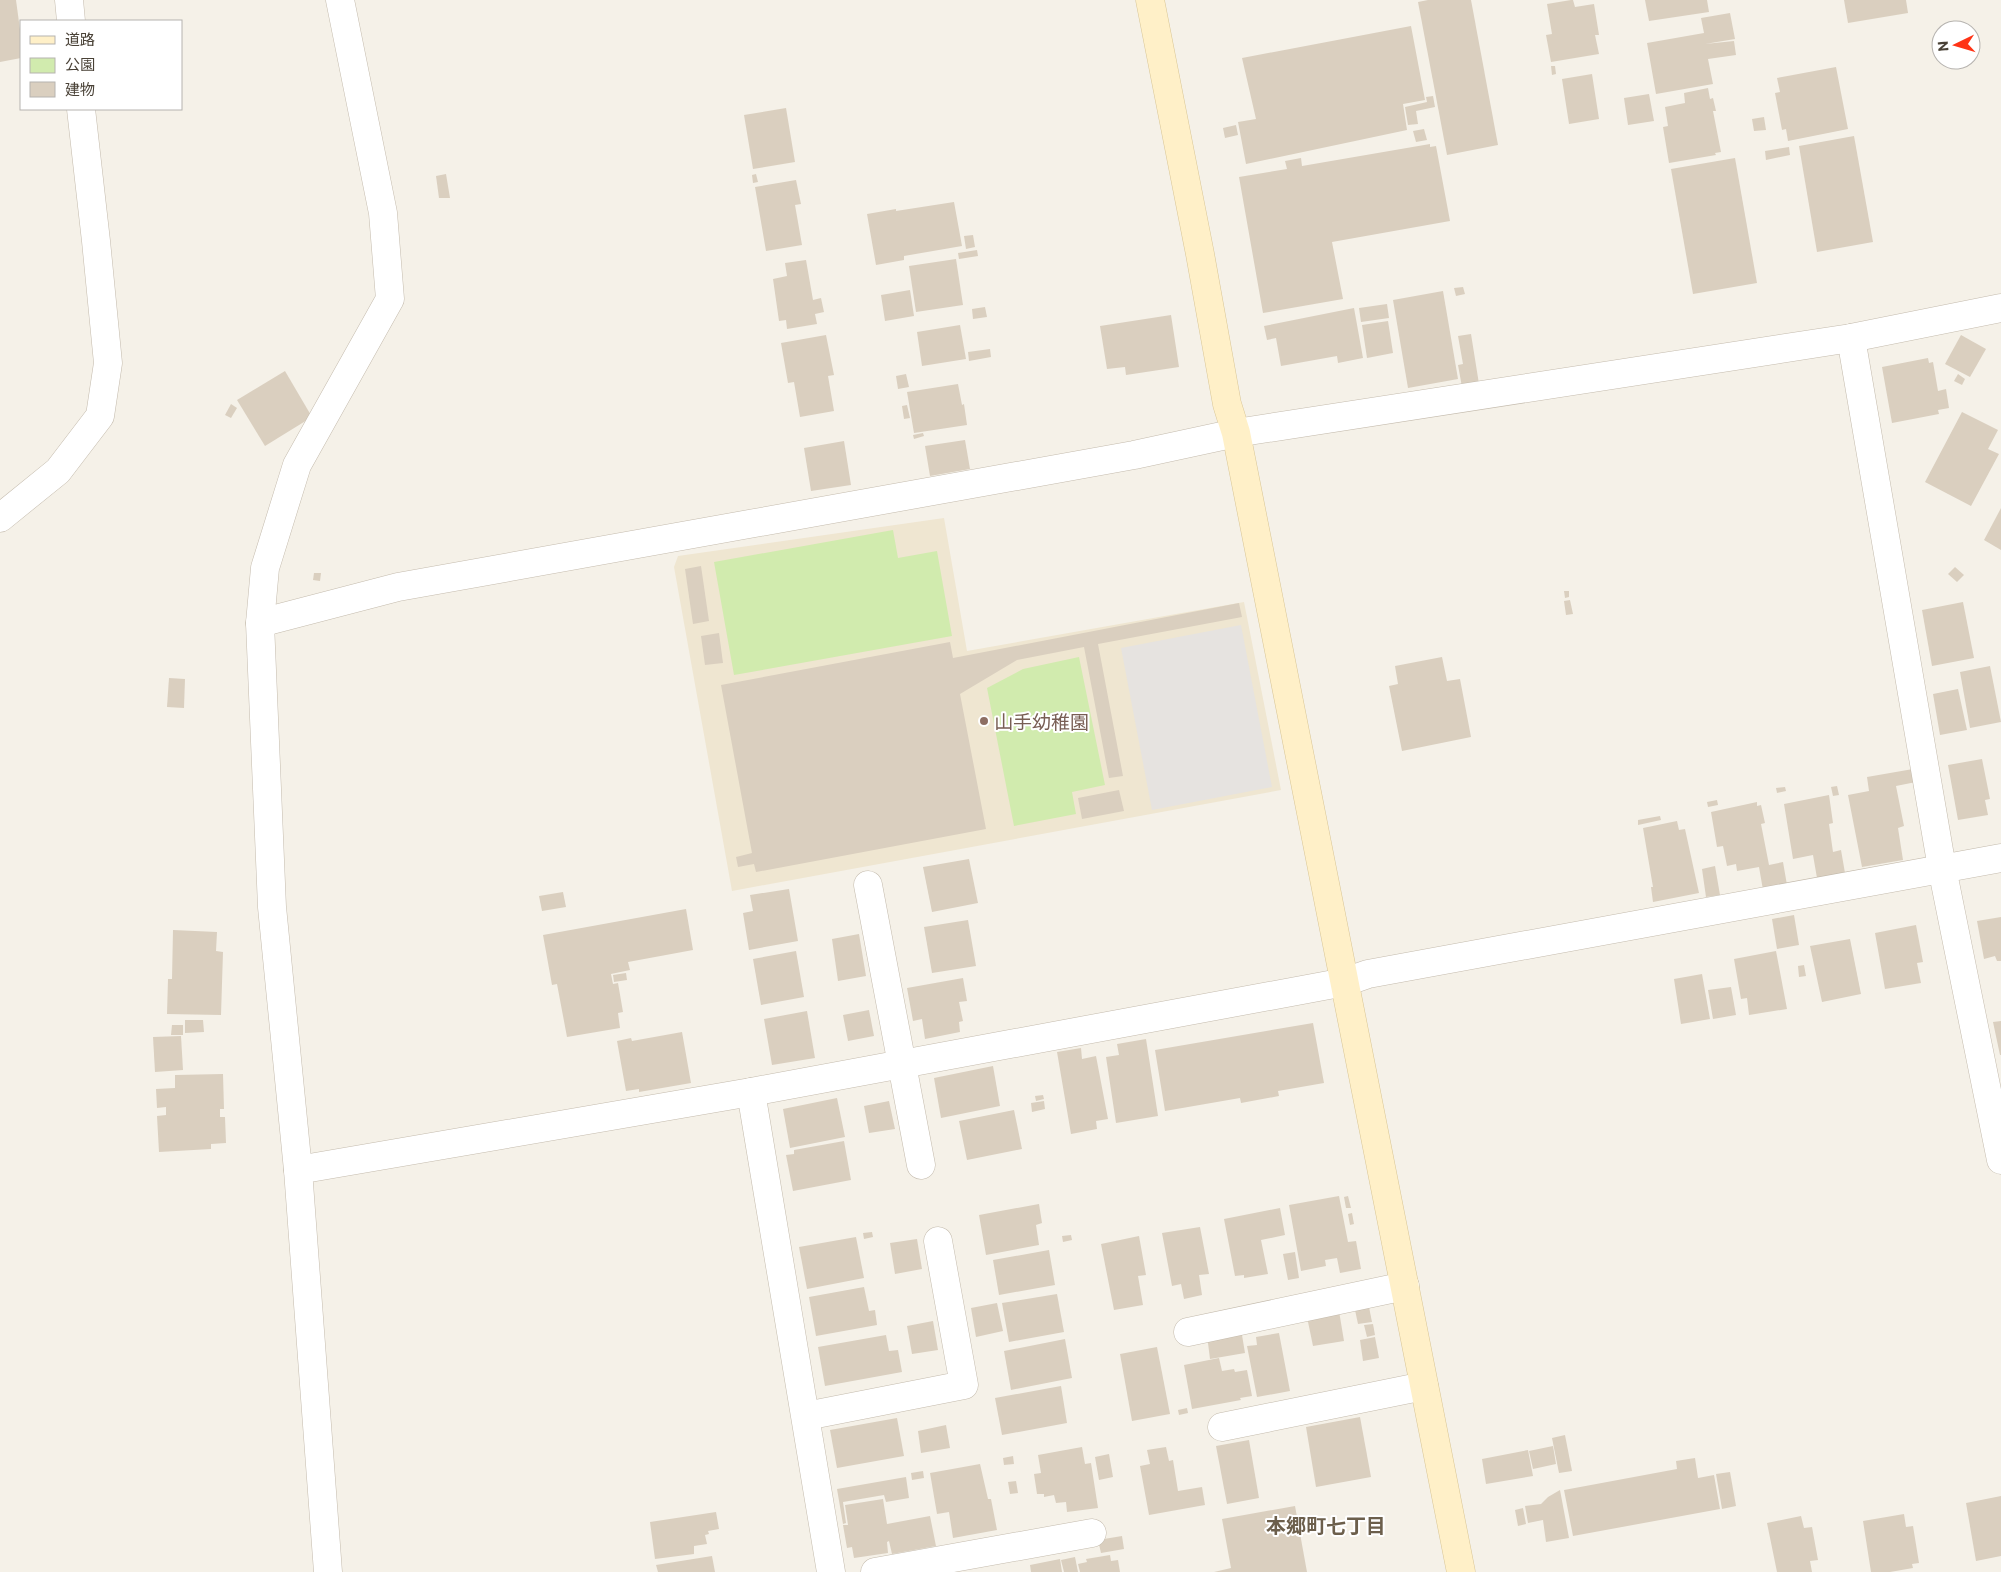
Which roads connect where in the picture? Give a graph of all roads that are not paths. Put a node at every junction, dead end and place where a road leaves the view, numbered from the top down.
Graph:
1 (69, 0) edge
2 (340, 0) edge
3 (1150, 0) edge
4 (71, 20) edge
5 (81, 110) edge
6 (2001, 308) edge
7 (1851, 338) junction
8 (1236, 433) junction
9 (0, 518) edge
10 (260, 622) junction
11 (2001, 858) edge
12 (1942, 868) junction
13 (868, 885) dead end
14 (1345, 982) junction
15 (901, 1064) junction
16 (751, 1092) junction
17 (2001, 1160) edge
18 (920, 1164) dead end
19 (298, 1170) junction
20 (938, 1241) dead end
21 (1405, 1286) junction
22 (1188, 1332) dead end
23 (1424, 1386) junction
24 (806, 1416) junction
25 (1222, 1427) dead end
26 (1092, 1533) dead end
27 (328, 1572) edge
28 (831, 1572) edge
29 (875, 1572) edge
30 (1460, 1572) edge

1 - 4 street
2 - 10 street
3 - 8 street
5 - 9 street
6 - 7 street
7 - 8 street
7 - 12 street
8 - 10 street
8 - 14 street
10 - 19 street
11 - 12 street
12 - 14 street
12 - 17 street
13 - 15 street
14 - 15 street
14 - 21 street
15 - 16 street
15 - 18 street
16 - 19 street
16 - 24 street
19 - 27 street
20 - 24 street
21 - 22 street
21 - 23 street
23 - 25 street
23 - 30 street
24 - 28 street
26 - 29 street

